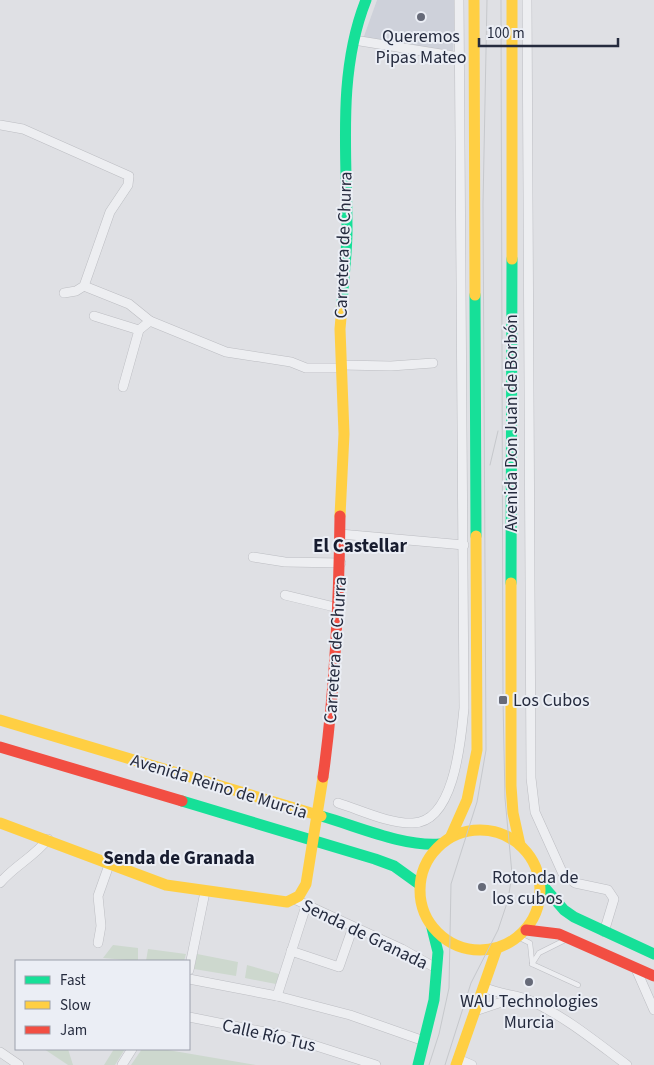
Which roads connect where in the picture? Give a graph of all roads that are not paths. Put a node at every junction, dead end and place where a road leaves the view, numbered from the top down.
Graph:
1 (366, 0) edge
2 (458, 0) edge
3 (474, 0) edge
4 (512, 0) edge
5 (527, 0) edge
6 (354, 40) junction
7 (458, 57) junction
8 (0, 125) edge
9 (84, 286) junction
10 (64, 293) dead end
11 (94, 316) dead end
12 (150, 321) junction
13 (139, 330) junction
14 (433, 363) dead end
15 (341, 366) junction
16 (123, 387) dead end
17 (340, 534) junction
18 (464, 545) junction
19 (252, 557) dead end
20 (341, 562) junction
21 (284, 595) dead end
22 (339, 608) junction
23 (0, 720) edge
24 (0, 747) edge
25 (338, 803) dead end
26 (318, 815) junction
27 (0, 823) edge
28 (451, 836) junction
29 (48, 839) junction
30 (313, 841) junction
31 (440, 844) junction
32 (520, 845) junction
33 (109, 866) junction
34 (539, 881) junction
35 (0, 883) edge
36 (419, 884) junction
37 (205, 892) junction
38 (294, 899) junction
39 (306, 906) junction
40 (352, 927) junction
41 (432, 928) junction
42 (604, 932) junction
43 (522, 934) junction
44 (570, 938) junction
45 (98, 942) dead end
46 (497, 948) junction
47 (291, 951) junction
48 (654, 954) edge
49 (532, 964) junction
50 (190, 965) edge
51 (436, 968) junction
52 (636, 968) junction
53 (654, 976) edge
54 (190, 979) edge
55 (578, 985) dead end
56 (484, 987) junction
57 (277, 996) junction
58 (520, 997) junction
59 (654, 1010) edge
60 (474, 1011) junction
61 (190, 1017) edge
62 (424, 1041) junction
63 (131, 1050) edge
64 (0, 1052) edge
65 (457, 1062) edge
66 (19, 1065) edge
67 (122, 1065) edge
68 (376, 1065) edge
69 (418, 1065) edge
70 (472, 1065) edge
71 (627, 1065) edge

1 - 6 main road, Carretera de Churra
2 - 7 street
3 - 28 main road, Avenida Don Juan de Borbón
4 - 32 main road, Avenida Don Juan de Borbón
5 - 42 street
6 - 7 street
6 - 15 main road, Carretera de Churra
7 - 18 street
8 - 9 street
9 - 10 street
9 - 12 street
11 - 13 street
12 - 13 street
12 - 15 street
13 - 16 street
14 - 15 street
15 - 17 main road, Carretera de Churra
17 - 18 street
17 - 20 main road, Carretera de Churra
18 - 25 street
19 - 20 street
20 - 22 main road, Carretera de Churra
21 - 22 street
22 - 26 main road, Carretera de Churra
23 - 26 main road, Avenida Reino de Murcia
24 - 30 main road, Avenida Reino de Murcia
26 - 30 main road, Carretera de Churra
26 - 31 main road, Avenida Reino de Murcia
27 - 29 main road
28 - 31 main road
28 - 32 main road
29 - 33 main road
29 - 35 street
30 - 36 main road, Avenida Reino de Murcia
30 - 38 main road, Carretera de Churra
31 - 36 main road
32 - 34 main road
33 - 37 main road
33 - 45 street
34 - 42 main road
34 - 43 main road
36 - 41 main road
37 - 38 main road
37 - 50 street
38 - 39 street, Senda de Granada
39 - 40 street, Senda de Granada
39 - 47 street
40 - 47 street
40 - 51 street, Senda de Granada
41 - 46 main road
41 - 51 main road
42 - 48 main road
43 - 44 main road
43 - 46 main road
43 - 49 lane
44 - 49 lane
44 - 52 main road
46 - 56 main road
47 - 57 street
49 - 55 lane
51 - 62 main road
52 - 53 main road
52 - 59 street
54 - 57 street
56 - 58 street
56 - 60 main road
57 - 62 street
58 - 60 street
58 - 71 street
60 - 65 main road
61 - 68 street, Calle Río Tus
62 - 69 main road
63 - 67 street
64 - 66 street
65 - 70 street

